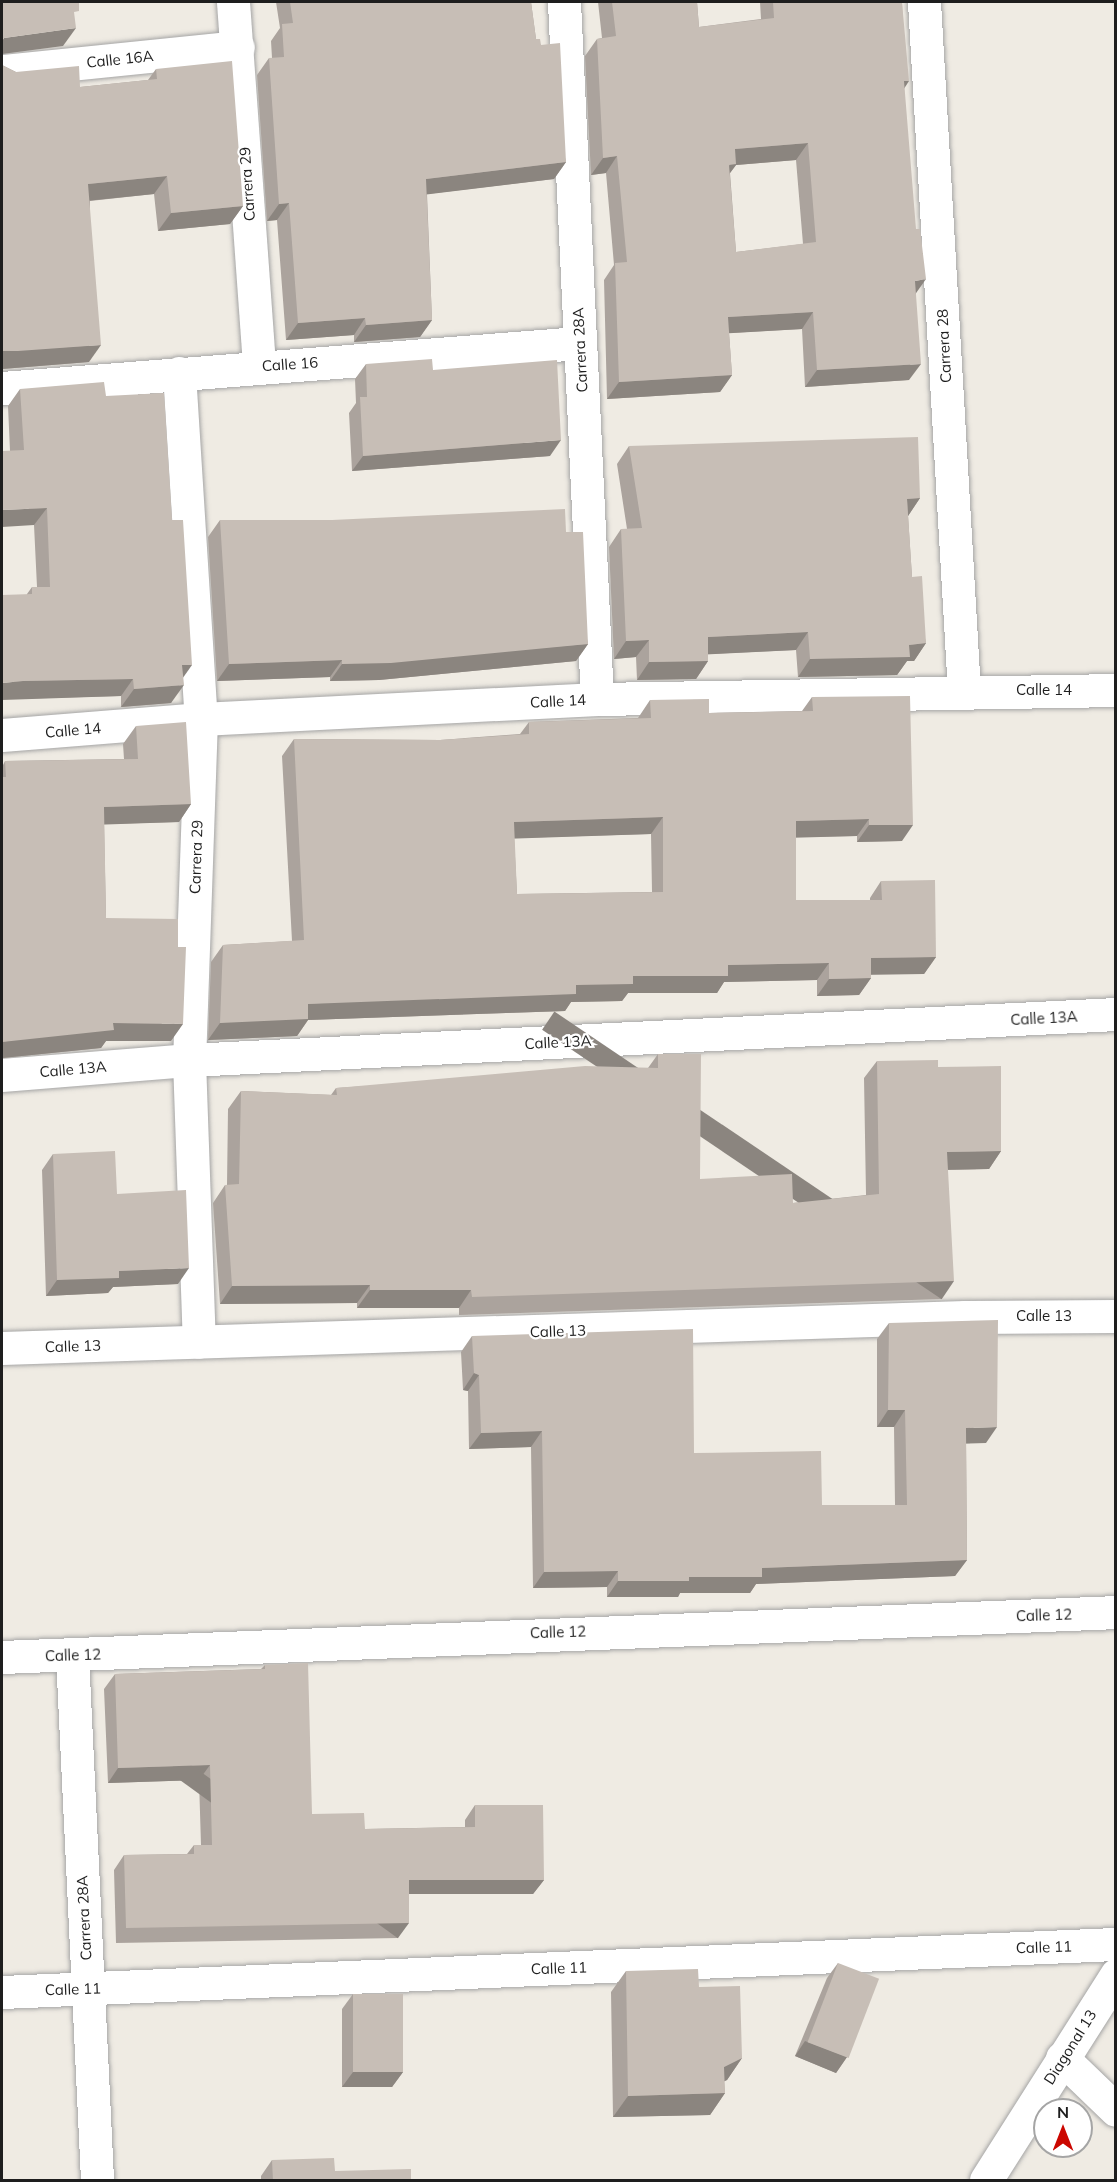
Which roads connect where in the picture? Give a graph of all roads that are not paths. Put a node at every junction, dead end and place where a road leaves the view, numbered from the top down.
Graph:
1 (233, 2) edge
2 (564, 2) edge
3 (924, 2) edge
4 (238, 47) junction
5 (2, 71) edge
6 (579, 343) junction
7 (259, 366) junction
8 (179, 373) junction
9 (2, 388) edge
10 (1116, 690) edge
11 (964, 691) junction
12 (597, 699) junction
13 (201, 719) junction
14 (2, 735) edge
15 (1116, 1014) edge
16 (189, 1059) junction
17 (2, 1075) edge
18 (1116, 1316) edge
19 (199, 1341) junction
20 (2, 1348) edge
21 (1116, 1612) edge
22 (72, 1655) junction
23 (2, 1657) edge
24 (1116, 1944) edge
25 (1116, 1975) edge
26 (87, 1989) junction
27 (2, 1992) edge
28 (1062, 2058) junction
29 (1116, 2110) edge
30 (97, 2181) edge
31 (986, 2181) edge

1 - 4 street, Carrera 29
2 - 6 street, Carrera 28A
3 - 11 street, Carrera 28
4 - 5 street, Calle 16A
4 - 7 street, Carrera 29
6 - 7 street, Calle 16
6 - 12 street, Carrera 28A
7 - 8 street, Calle 16
8 - 9 street, Calle 16
8 - 13 street, Carrera 29
10 - 11 street, Calle 14
11 - 12 street, Calle 14
12 - 13 street, Calle 14
13 - 14 street, Calle 14
13 - 16 street, Carrera 29
15 - 16 street, Calle 13A
16 - 17 street, Calle 13A
16 - 19 street, Carrera 29
18 - 19 street, Calle 13
19 - 20 street, Calle 13
21 - 22 street, Calle 12
22 - 23 street, Calle 12
22 - 26 street, Carrera 28A
24 - 26 street, Calle 11
25 - 28 street, Diagonal 13
26 - 27 street, Calle 11
26 - 30 street, Carrera 28A
28 - 29 street
28 - 31 street, Diagonal 13

